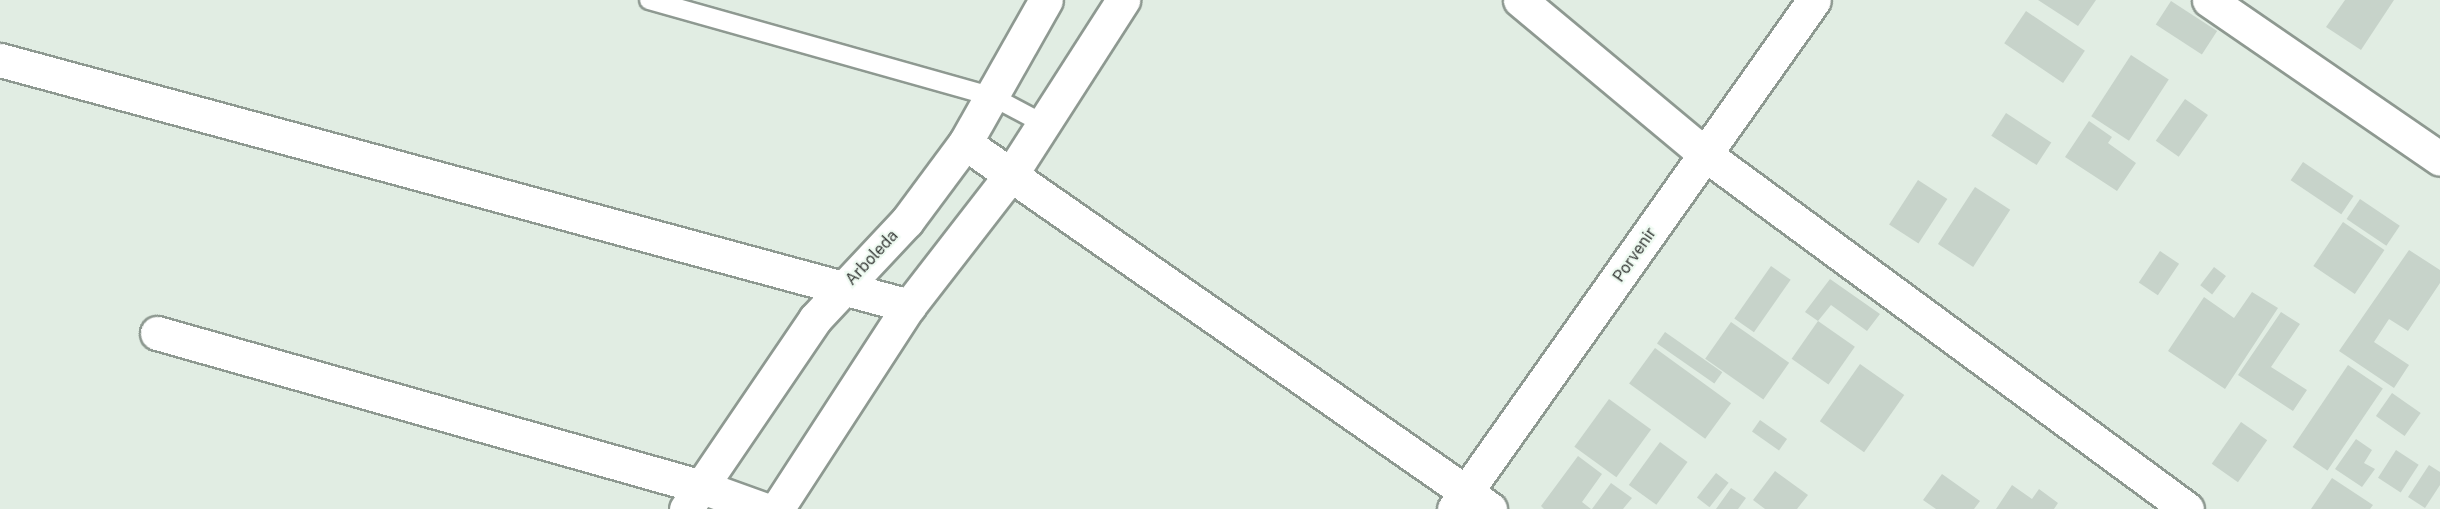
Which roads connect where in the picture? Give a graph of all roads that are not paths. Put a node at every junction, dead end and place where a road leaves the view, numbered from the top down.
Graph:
1 (649, 0) edge
2 (1046, 0) edge
3 (1123, 0) edge
4 (1520, 0) edge
5 (1814, 0) edge
6 (2209, 0) edge
7 (0, 60) edge
8 (993, 97) junction
9 (1044, 124) junction
10 (965, 143) junction
11 (1706, 154) junction
12 (2440, 159) edge
13 (1012, 173) junction
14 (844, 288) junction
15 (909, 306) junction
16 (157, 333) dead end
17 (694, 498) edge
18 (1470, 503) edge
19 (763, 509) edge
20 (777, 509) edge
21 (2187, 509) edge

1 - 8 lane
2 - 8 street, Arboleda
3 - 9 street
4 - 11 street
5 - 11 street, Porvenir
6 - 12 street
7 - 14 street
8 - 9 lane
8 - 10 street, Arboleda
9 - 13 street
10 - 13 street
10 - 14 street, Arboleda
11 - 18 street, Porvenir
11 - 21 street
13 - 15 street
13 - 18 street
14 - 15 street
14 - 17 street, Arboleda
15 - 20 street
16 - 17 street
17 - 19 street

